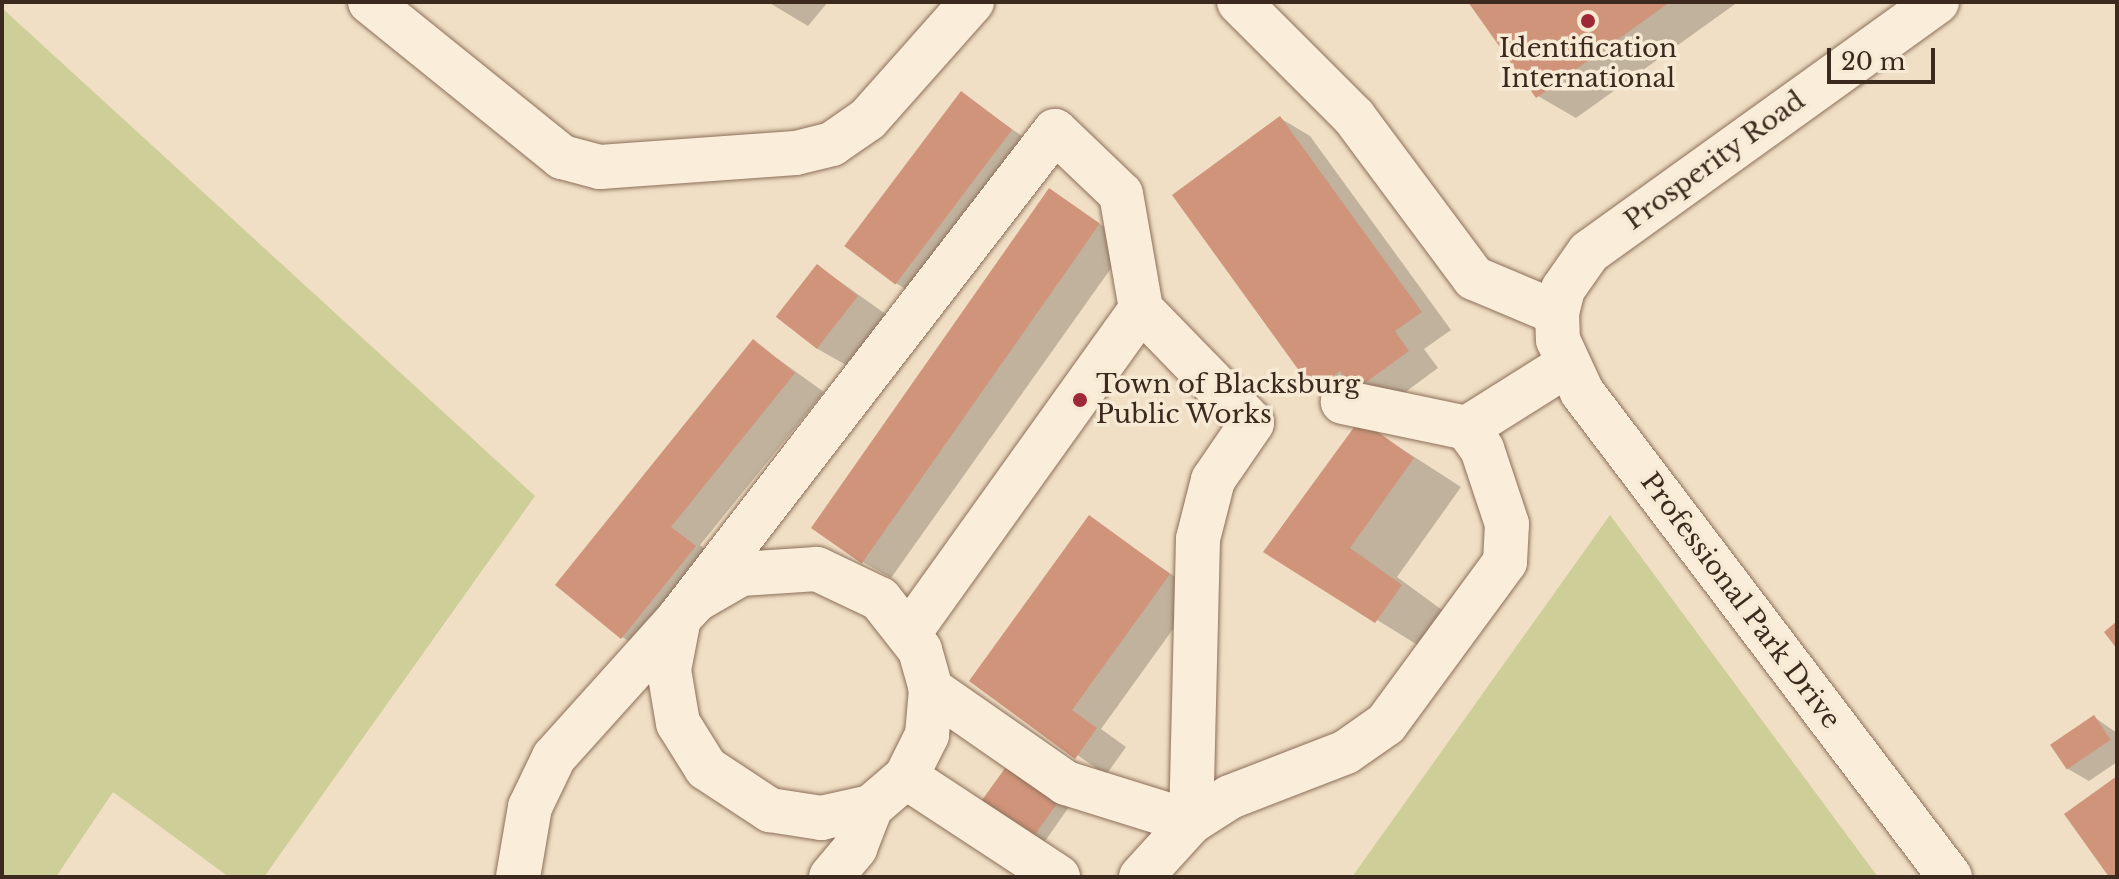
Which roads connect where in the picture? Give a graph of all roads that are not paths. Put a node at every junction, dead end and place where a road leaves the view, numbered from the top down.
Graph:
1 (370, 2) edge
2 (972, 2) edge
3 (1239, 2) edge
4 (1937, 2) edge
5 (1141, 309) junction
6 (1557, 313) junction
7 (1567, 365) junction
8 (1343, 402) dead end
9 (1467, 428) junction
10 (679, 618) junction
11 (909, 633) junction
12 (931, 689) junction
13 (906, 777) junction
14 (871, 807) junction
15 (1191, 822) junction
16 (518, 877) edge
17 (831, 877) edge
18 (1058, 877) edge
19 (1141, 877) edge
20 (1950, 877) edge

1 - 2 street
3 - 6 street
4 - 6 street, Prosperity Road
5 - 10 street
5 - 11 street
5 - 15 street
6 - 7 street, Professional Park Drive
7 - 9 street
7 - 20 street, Professional Park Drive
8 - 9 street
9 - 15 street
10 - 11 street
10 - 14 street
10 - 16 street
11 - 12 street
12 - 13 street
12 - 15 street
13 - 14 street
13 - 18 street
14 - 17 street
15 - 19 street

